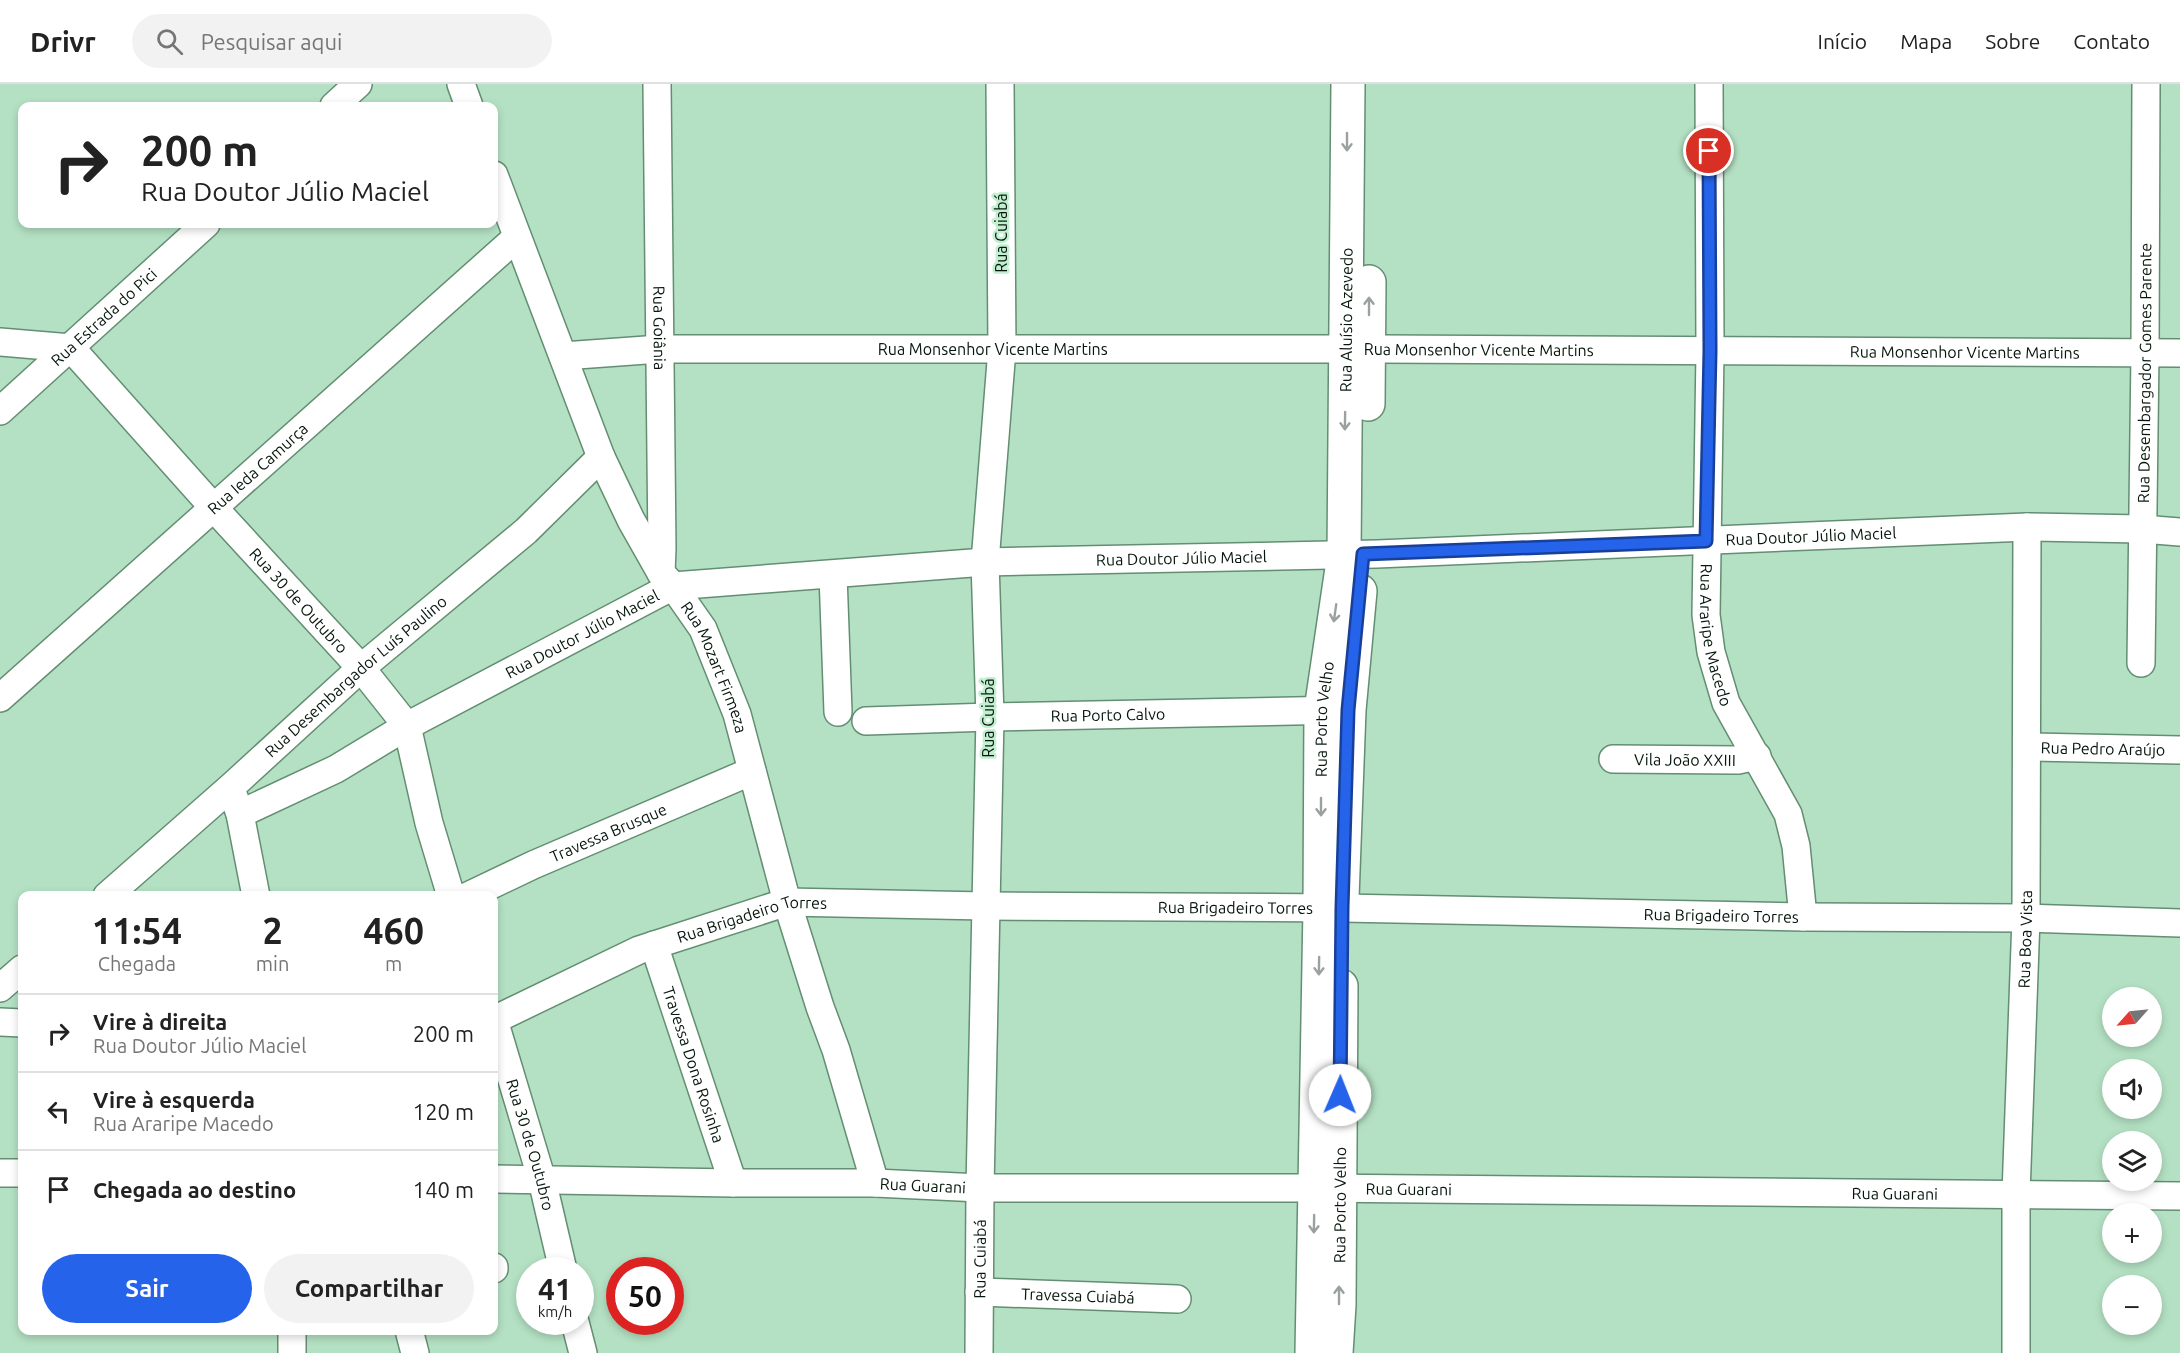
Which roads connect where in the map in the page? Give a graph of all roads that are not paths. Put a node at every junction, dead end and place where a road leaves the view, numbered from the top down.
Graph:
1 (358, 84) edge
2 (461, 84) edge
3 (657, 84) edge
4 (1000, 84) edge
5 (1348, 84) edge
6 (1368, 84) edge
7 (1709, 84) edge
8 (2146, 84) edge
9 (338, 102) edge
10 (468, 102) edge
11 (498, 186) edge
12 (203, 228) edge
13 (516, 238) junction
14 (0, 342) edge
15 (71, 348) junction
16 (660, 349) junction
17 (1002, 349) junction
18 (1358, 350) junction
19 (1710, 351) junction
20 (2145, 353) junction
21 (2180, 353) edge
22 (563, 356) junction
23 (0, 411) edge
24 (601, 457) junction
25 (213, 507) junction
26 (2027, 526) junction
27 (2142, 529) junction
28 (2180, 532) edge
29 (1706, 541) junction
30 (1353, 554) junction
31 (985, 562) junction
32 (833, 575) junction
33 (667, 580) junction
34 (2141, 663) dead end
35 (362, 668) junction
36 (0, 698) edge
37 (1335, 710) junction
38 (838, 712) dead end
39 (990, 717) junction
40 (866, 721) dead end
41 (407, 726) junction
42 (2027, 747) junction
43 (2180, 750) edge
44 (1757, 756) junction
45 (1613, 759) dead end
46 (752, 771) junction
47 (231, 787) junction
48 (240, 814) junction
49 (113, 891) edge
50 (255, 891) edge
51 (449, 891) edge
52 (479, 891) edge
53 (788, 902) junction
54 (985, 906) junction
55 (1331, 908) junction
56 (1803, 917) junction
57 (2026, 918) junction
58 (2180, 923) edge
59 (654, 945) junction
60 (18, 972) edge
61 (0, 988) edge
62 (498, 1018) edge
63 (0, 1022) edge
64 (18, 1023) edge
65 (498, 1033) edge
66 (0, 1173) edge
67 (18, 1173) edge
68 (498, 1179) edge
69 (542, 1180) junction
70 (733, 1183) junction
71 (875, 1183) junction
72 (980, 1188) junction
73 (1327, 1188) junction
74 (2016, 1194) junction
75 (2180, 1196) edge
76 (560, 1257) edge
77 (979, 1292) junction
78 (1177, 1299) dead end
79 (292, 1335) edge
80 (410, 1335) edge
81 (579, 1335) edge
82 (291, 1353) edge
83 (414, 1353) edge
84 (584, 1353) edge
85 (979, 1353) edge
86 (1312, 1353) edge
87 (1336, 1353) edge
88 (2016, 1353) edge

1 - 9 street
2 - 10 street
3 - 16 street, Rua Goiânia
4 - 17 street, Rua Cuiabá
5 -> 18 main road, Rua Aluísio Azevedo
18 -> 6 main road, Rua Aluísio Azevedo
7 - 19 street, Rua Araripe Macedo
8 - 20 street, Rua Desembargador Gomes Parente
11 - 13 street, Rua Mozart Firmeza
12 - 15 street, Rua Estrada do Pici
13 - 22 street, Rua Mozart Firmeza
13 - 25 street, Rua Ieda Camurça
14 - 15 street
15 - 23 street, Rua Estrada do Pici
15 - 25 street, Rua 30 de Outubro
16 - 17 street, Rua Monsenhor Vicente Martins
16 - 22 street, Rua Monsenhor Vicente Martins
16 - 33 street, Rua Goiânia
17 - 18 street, Rua Monsenhor Vicente Martins
17 - 31 street, Rua Cuiabá
18 - 19 street, Rua Monsenhor Vicente Martins
18 - 30 main road, Rua Aluísio Azevedo
19 - 20 street, Rua Monsenhor Vicente Martins
19 - 29 street, Rua Araripe Macedo
20 - 21 street, Rua Monsenhor Vicente Martins
20 - 27 street, Rua Desembargador Gomes Parente
22 - 24 street, Rua Mozart Firmeza
24 - 33 street, Rua Mozart Firmeza
24 - 35 street, Rua Desembargador Luís Paulino
25 - 35 street, Rua 30 de Outubro
25 - 36 street, Rua Ieda Camurça
26 - 27 street, Rua Doutor Júlio Maciel
26 - 29 street, Rua Doutor Júlio Maciel
26 - 42 street, Rua Boa Vista
27 - 28 street, Rua Doutor Júlio Maciel
27 - 34 street, Rua Desembargador Gomes Parente
29 - 30 street, Rua Doutor Júlio Maciel
29 - 44 street, Rua Araripe Macedo
30 - 31 street, Rua Doutor Júlio Maciel
30 - 37 main road, Rua Porto Velho
31 - 32 street, Rua Doutor Júlio Maciel
31 - 39 street, Rua Cuiabá
32 - 33 street, Rua Doutor Júlio Maciel
32 - 38 street
33 - 41 street, Rua Doutor Júlio Maciel
33 - 46 street, Rua Mozart Firmeza
35 - 41 street, Rua 30 de Outubro
35 - 47 street, Rua Desembargador Luís Paulino
37 - 39 street, Rua Porto Calvo
37 - 55 main road, Rua Porto Velho
39 - 40 street, Rua Porto Calvo
39 - 54 street, Rua Cuiabá
41 - 48 street, Rua Doutor Júlio Maciel
41 - 51 street, Rua 30 de Outubro
42 - 43 street, Rua Pedro Araújo
42 - 57 street, Rua Boa Vista
44 - 45 street, Vila João XXIII
44 - 56 street, Rua Araripe Macedo
46 - 52 street, Travessa Brusque
46 - 53 street, Rua Mozart Firmeza
47 - 48 street
47 - 49 street, Rua Desembargador Luís Paulino
48 - 50 street
53 - 54 street, Rua Brigadeiro Torres
53 - 59 street, Rua Brigadeiro Torres
53 - 71 street, Rua Mozart Firmeza
54 - 55 street, Rua Brigadeiro Torres
54 - 72 street, Rua Cuiabá
55 - 56 street, Rua Brigadeiro Torres
55 - 73 main road, Rua Porto Velho
56 - 57 street, Rua Brigadeiro Torres
57 - 58 street, Rua Brigadeiro Torres
57 - 74 street, Rua Boa Vista
59 - 62 street, Rua Brigadeiro Torres
59 - 70 street, Travessa Dona Rosinha
60 - 61 street
63 - 64 street
65 - 69 street, Rua 30 de Outubro
66 - 67 street
68 - 69 street, Rua Guarani
69 - 70 street, Rua Guarani
69 - 76 street, Rua 30 de Outubro
70 - 71 street, Rua Guarani
71 - 72 street, Rua Guarani
72 - 73 street, Rua Guarani
72 - 77 street, Rua Cuiabá
73 - 74 street, Rua Guarani
73 -> 86 main road, Rua Porto Velho
87 -> 73 main road, Rua Porto Velho
74 - 75 street, Rua Guarani
74 - 88 street, Rua Boa Vista
77 - 78 street, Travessa Cuiabá
77 - 85 street, Rua Cuiabá
79 - 82 street
80 - 83 street
81 - 84 street

